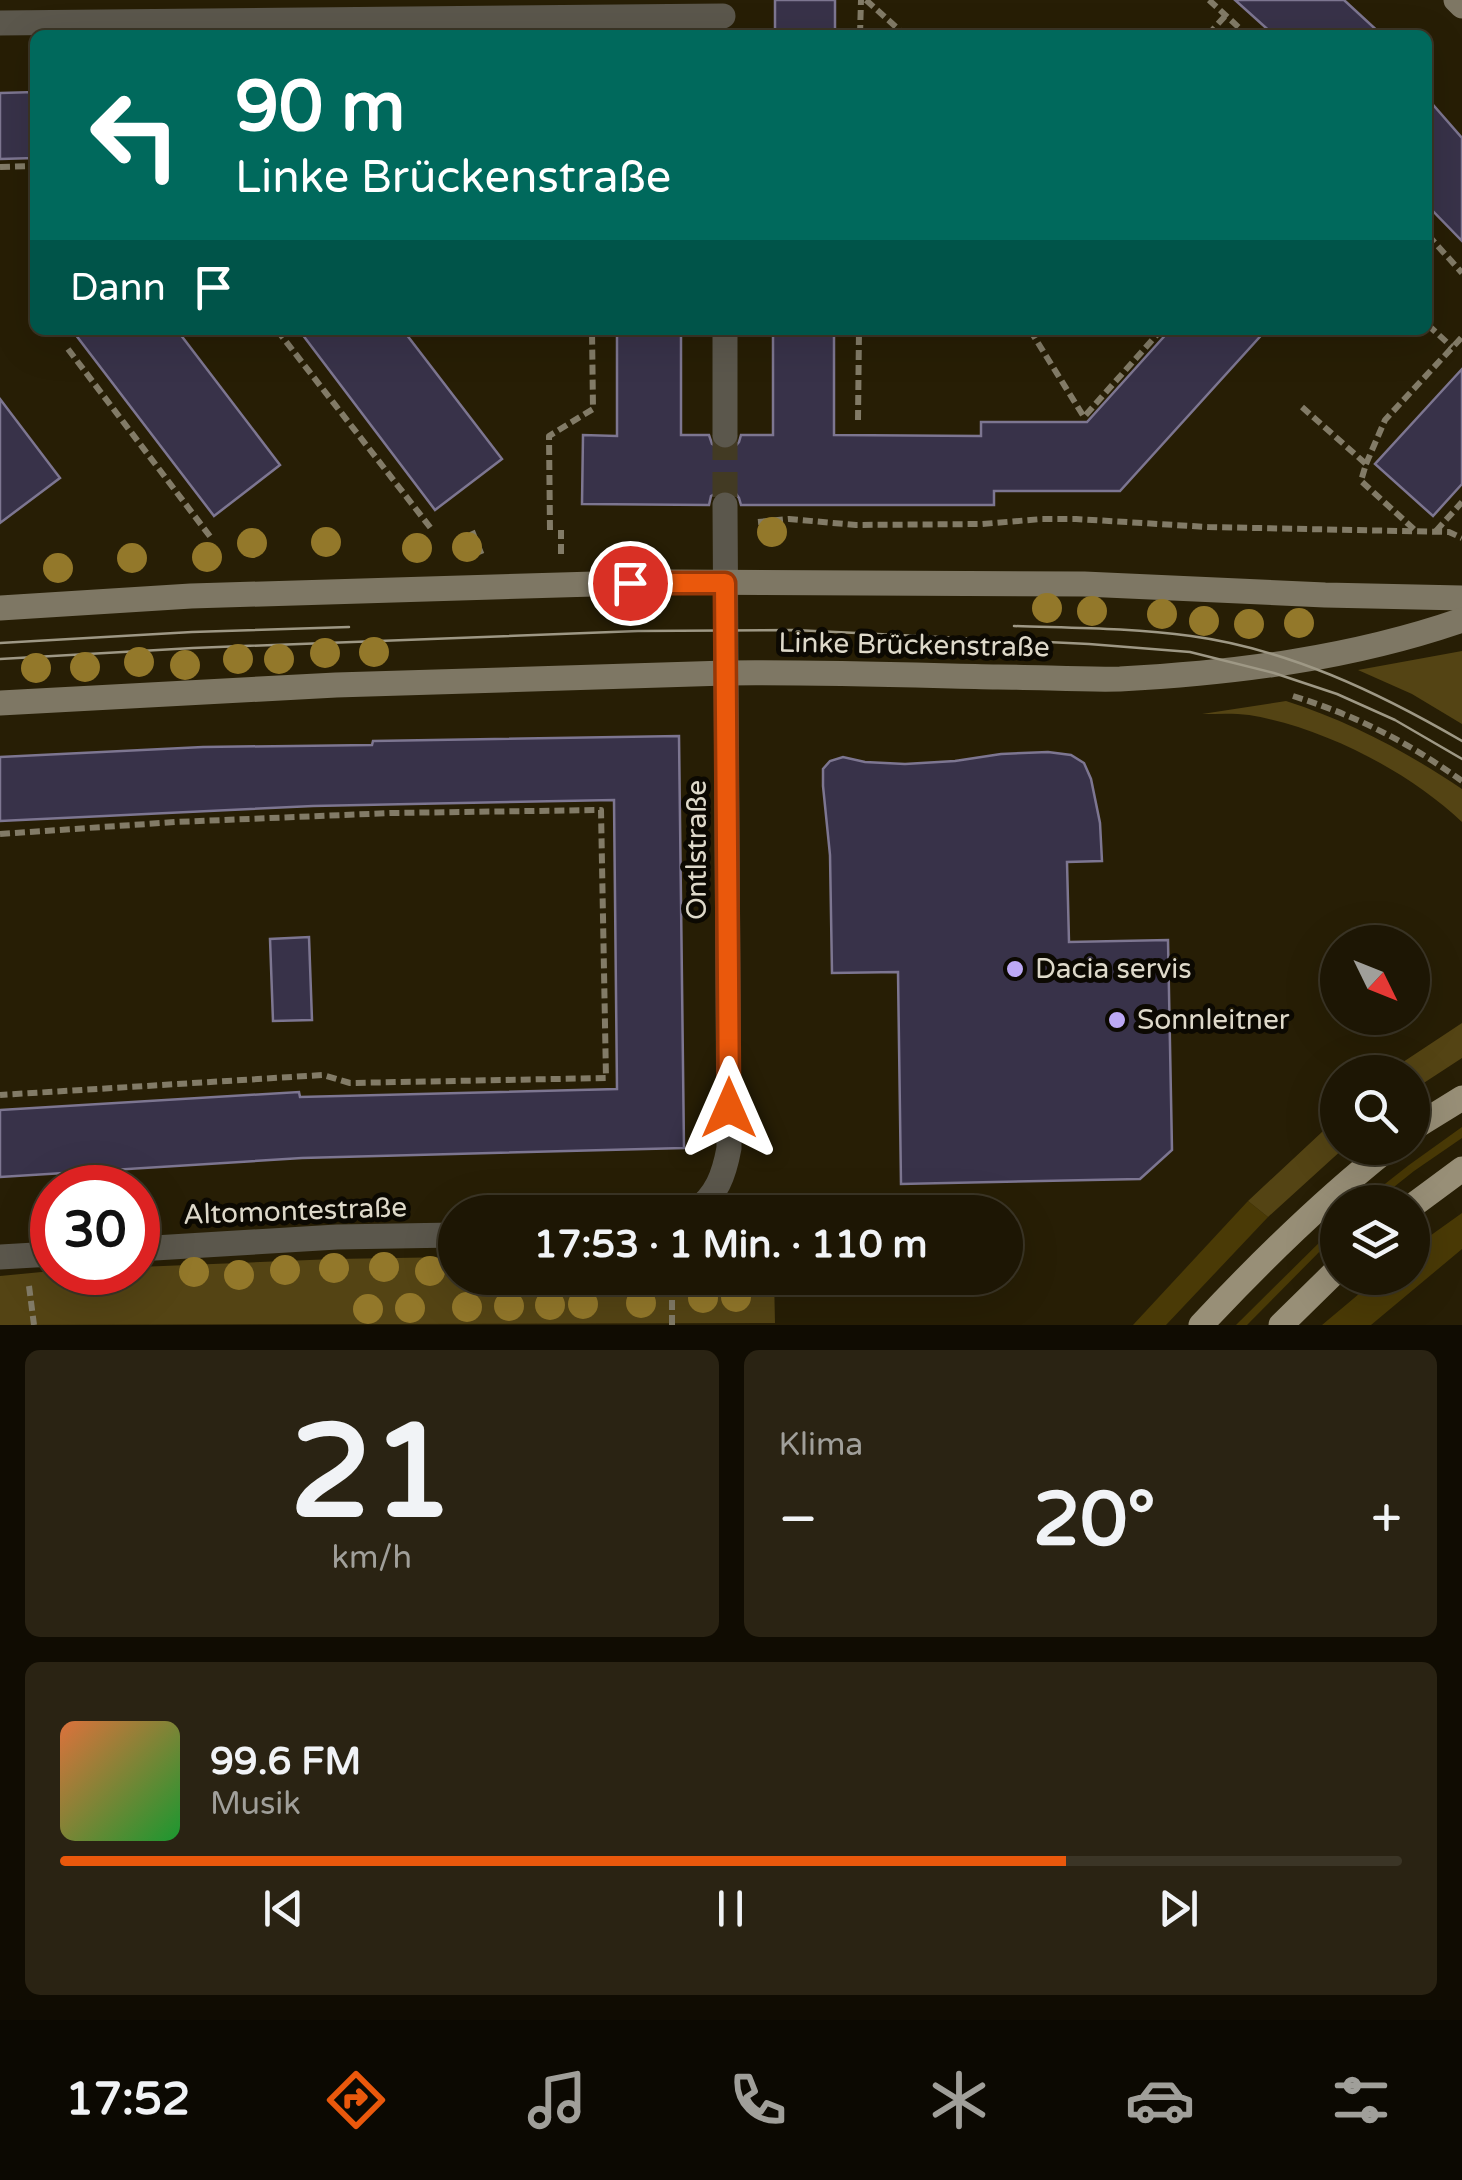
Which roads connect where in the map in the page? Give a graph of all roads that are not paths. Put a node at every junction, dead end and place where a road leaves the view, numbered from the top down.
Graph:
1 (1456, 0) edge
2 (1462, 6) edge
3 (721, 13) edge
4 (0, 23) edge
5 (724, 335) edge
6 (725, 435) tunnel mouth
7 (725, 505) tunnel mouth
8 (725, 583) junction
9 (1462, 598) edge
10 (0, 608) edge
11 (1462, 620) edge
12 (726, 674) junction
13 (0, 702) edge
14 (1462, 1098) edge
15 (1430, 1118) edge
16 (1367, 1165) edge
17 (1462, 1169) edge
18 (1430, 1193) edge
19 (713, 1195) edge
20 (438, 1235) edge
21 (160, 1247) edge
22 (30, 1255) edge
23 (0, 1257) edge
24 (1320, 1287) edge
25 (1201, 1325) edge
26 (1281, 1325) edge

1 - 2 main road
3 - 4 street
5 - 6 street
7 - 8 street, Ontlstraße
8 - 9 main road
8 - 10 main road
8 - 12 street, Ontlstraße
11 - 12 main road, Linke Brückenstraße
12 - 13 main road, Linke Brückenstraße
12 - 19 street, Ontlstraße
14 - 15 main road
16 - 25 main road
17 - 18 main road
20 - 21 street, Altomontestraße
22 - 23 street
24 - 26 main road

